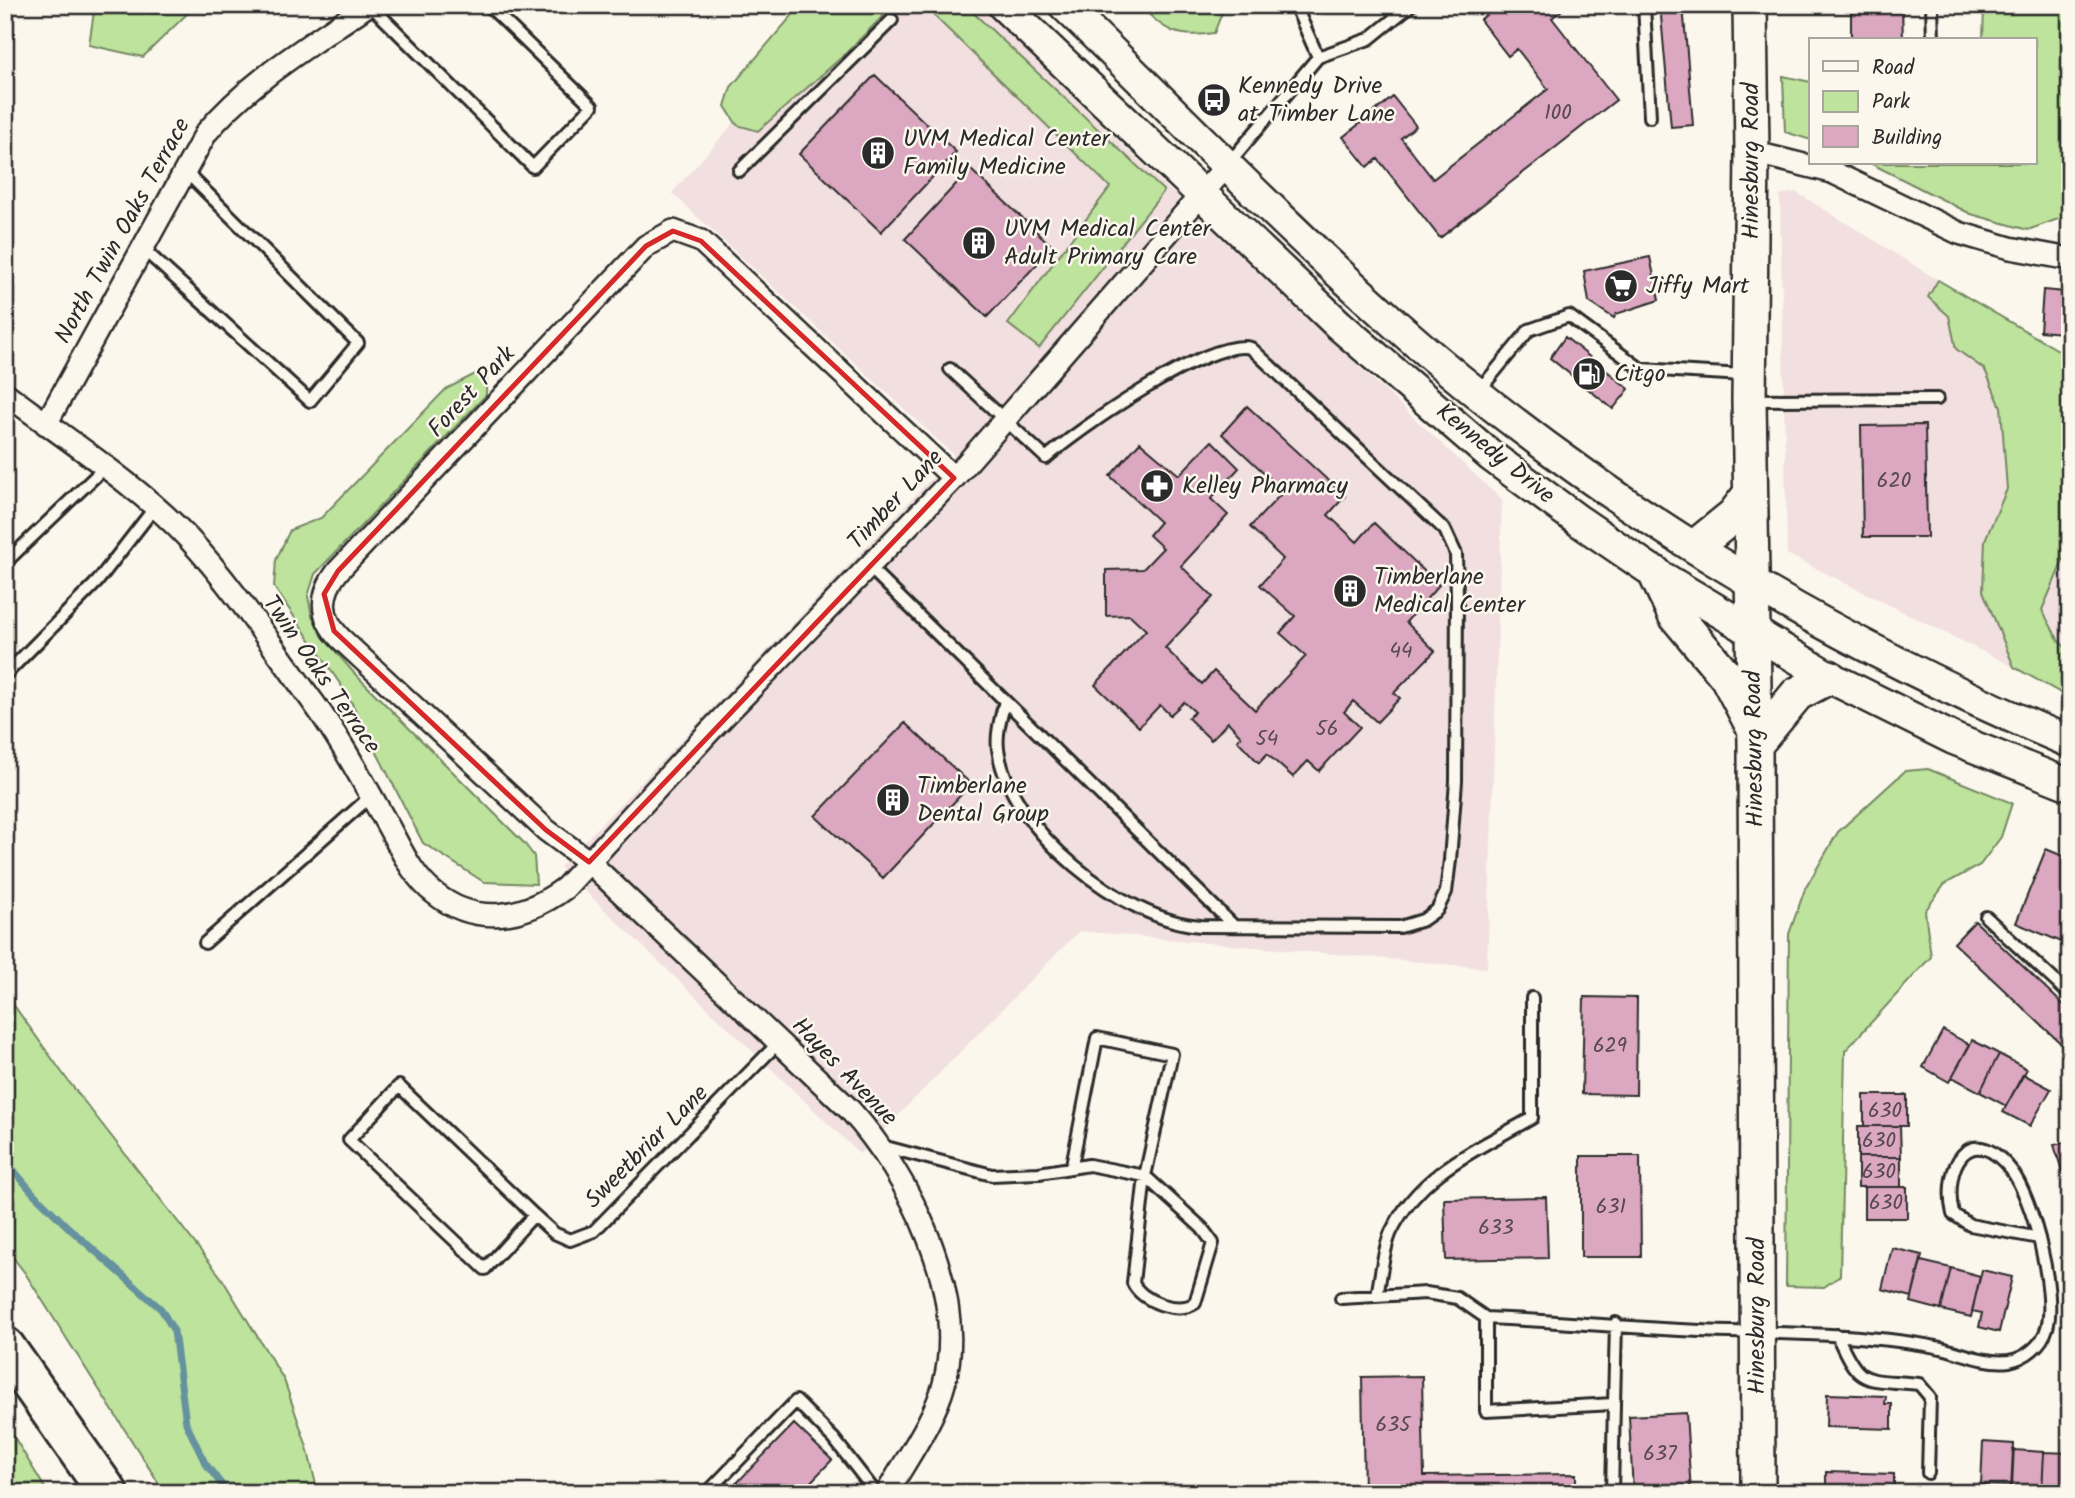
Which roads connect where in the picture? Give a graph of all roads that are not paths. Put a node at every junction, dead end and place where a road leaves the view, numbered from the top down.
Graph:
1 (369, 5) edge
2 (488, 5) edge
3 (1003, 5) edge
4 (1064, 5) edge
5 (1295, 5) edge
6 (1411, 5) edge
7 (1644, 5) edge
8 (1750, 5) edge
9 (1932, 5) edge
10 (892, 20) dead end
11 (1933, 38) edge
12 (1318, 57) junction
13 (1650, 117) dead end
14 (1752, 152) junction
15 (1228, 164) junction
16 (184, 170) junction
17 (739, 171) dead end
18 (1203, 193) junction
19 (141, 247) junction
20 (2070, 259) edge
21 (950, 369) dead end
22 (1749, 388) junction
23 (1478, 392) junction
24 (5, 393) edge
25 (1937, 399) dead end
26 (1005, 420) junction
27 (46, 424) junction
28 (104, 468) junction
29 (954, 478) junction
30 (1750, 494) junction
31 (155, 507) junction
32 (1696, 546) junction
33 (5, 564) edge
34 (869, 566) junction
35 (1655, 573) junction
36 (1751, 580) junction
37 (1753, 633) junction
38 (5, 675) edge
39 (1829, 677) junction
40 (1005, 702) junction
41 (1755, 737) junction
42 (2070, 742) edge
43 (2070, 785) edge
44 (371, 796) junction
45 (589, 862) junction
46 (1986, 917) dead end
47 (1234, 926) junction
48 (205, 943) dead end
49 (2070, 995) edge
50 (1532, 998) dead end
51 (779, 1042) junction
52 (879, 1145) junction
53 (1072, 1165) junction
54 (1145, 1176) junction
55 (534, 1215) junction
56 (2039, 1238) junction
57 (1377, 1296) junction
58 (1340, 1298) dead end
59 (1486, 1318) junction
60 (1616, 1323) junction
61 (1757, 1331) junction
62 (1837, 1335) junction
63 (5, 1347) edge
64 (1614, 1404) junction
65 (1928, 1473) dead end
66 (108, 1493) edge
67 (707, 1493) edge
68 (876, 1493) edge
69 (887, 1493) edge
70 (1002, 1493) edge
71 (1011, 1493) edge
72 (1612, 1493) edge
73 (1758, 1493) edge

1 - 2 lane
1 - 16 street, North Twin Oaks Terrace
3 - 18 main road, Kennedy Drive
4 - 15 main road, Kennedy Drive
5 - 12 lane
6 - 12 lane
7 - 13 lane
8 - 14 main road, Hinesburg Road
9 - 11 lane
10 - 17 lane
12 - 15 lane
14 - 20 street
14 - 22 main road, Hinesburg Road
15 - 18 street, Timber Lane
15 - 23 main road, Kennedy Drive
16 - 19 street, North Twin Oaks Terrace
16 - 19 lane
18 - 26 street, Timber Lane
18 - 35 main road, Kennedy Drive
19 - 27 street, North Twin Oaks Terrace
21 - 26 lane
22 - 23 lane
22 - 25 lane
22 - 30 main road, Hinesburg Road
23 - 32 main road, Kennedy Drive
24 - 27 street, Twin Oaks Terrace
26 - 29 street, Timber Lane
26 - 47 lane
27 - 28 street, Twin Oaks Terrace
28 - 31 street, Twin Oaks Terrace
28 - 33 lane
29 - 34 street, Timber Lane
29 - 45 street, Forest Park
30 - 32 main road
30 - 36 main road, Hinesburg Road
31 - 38 lane
31 - 44 street, Twin Oaks Terrace
32 - 36 main road, Kennedy Drive
34 - 40 lane
34 - 45 street, Timber Lane
35 - 37 main road, Kennedy Drive
35 - 41 main road
36 - 37 main road, Hinesburg Road
36 - 42 main road, Kennedy Drive
37 - 39 main road, Kennedy Drive
37 - 41 main road, Hinesburg Road
39 - 41 main road
39 - 43 main road, Kennedy Drive
40 - 47 lane
40 - 47 lane
41 - 61 main road, Hinesburg Road
44 - 45 street, Twin Oaks Terrace
44 - 48 lane
45 - 51 street, Hayes Avenue
46 - 49 lane
50 - 57 lane
51 - 52 street, Hayes Avenue
51 - 55 lane, Sweetbriar Lane
52 - 53 lane
52 - 69 street, Hayes Avenue
53 - 54 lane
53 - 54 lane
54 - 54 lane
55 - 55 lane, Sweetbriar Lane
56 - 56 lane
56 - 62 lane
57 - 58 lane
57 - 59 lane
59 - 60 lane
59 - 64 lane
60 - 61 lane
60 - 64 lane
61 - 62 lane
61 - 73 main road, Hinesburg Road
62 - 65 lane
63 - 66 highway
64 - 72 lane
67 - 68 lane
70 - 71 lane

